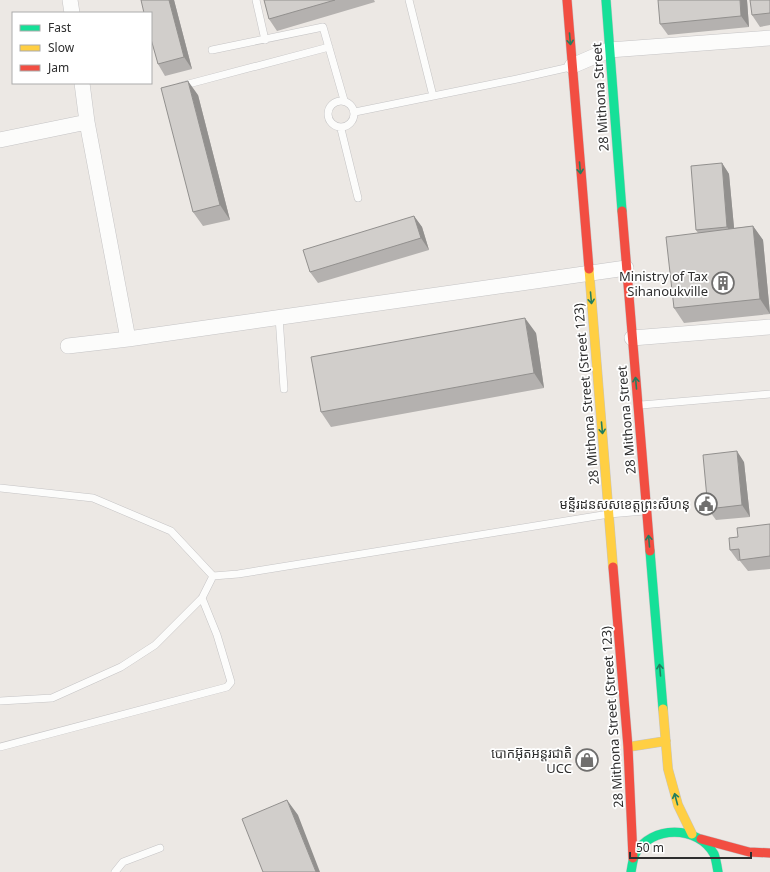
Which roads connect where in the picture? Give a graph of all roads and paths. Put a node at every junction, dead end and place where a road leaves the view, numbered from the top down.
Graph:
1 (70, 0) edge
2 (256, 0) edge
3 (409, 0) edge
4 (567, 0) edge
5 (606, 0) edge
6 (72, 12) edge
7 (770, 38) edge
8 (265, 40) junction
9 (329, 48) junction
10 (212, 50) dead end
11 (609, 50) junction
12 (572, 66) junction
13 (82, 84) edge
14 (173, 88) edge
15 (433, 96) junction
16 (344, 100) junction
17 (355, 112) junction
18 (87, 122) junction
19 (341, 129) junction
20 (0, 140) edge
21 (358, 198) dead end
22 (626, 268) junction
23 (589, 272) junction
24 (279, 317) junction
25 (769, 327) edge
26 (632, 338) junction
27 (128, 339) junction
28 (68, 346) dead end
29 (284, 389) dead end
30 (770, 394) edge
31 (638, 406) junction
32 (0, 488) edge
33 (646, 510) junction
34 (609, 514) junction
35 (212, 576) junction
36 (202, 598) junction
37 (0, 701) edge
38 (666, 741) junction
39 (0, 747) edge
40 (628, 747) junction
41 (692, 834) junction
42 (701, 839) junction
43 (160, 848) dead end
44 (770, 853) edge
45 (633, 858) junction
46 (115, 872) edge
47 (631, 872) edge
48 (718, 872) edge

1 - 6 street
2 - 8 lane
3 - 15 lane
4 -> 12 main road, 28 Mithona Street (Street 123)
5 - 11 main road, 28 Mithona Street
7 - 11 street
8 - 9 lane
8 - 10 lane
9 - 14 lane
9 - 16 lane
11 - 12 street
11 - 22 main road, 28 Mithona Street
12 - 15 lane
12 -> 23 main road, 28 Mithona Street (Street 123)
13 - 18 street
15 - 17 lane
16 - 17 lane
16 - 19 lane
17 - 19 lane
18 - 20 street
18 - 27 street
19 - 21 lane
22 - 23 street
22 - 26 main road, 28 Mithona Street
23 - 24 street
23 -> 34 main road, 28 Mithona Street (Street 123)
24 - 27 street
24 - 29 lane
25 - 26 street
31 -> 26 main road, 28 Mithona Street
27 - 28 street
30 - 31 lane
31 - 33 main road, 28 Mithona Street
32 - 35 lane
33 - 34 lane
38 -> 33 main road, 28 Mithona Street
34 - 35 lane
34 - 40 main road, 28 Mithona Street (Street 123)
35 - 36 lane
36 - 37 lane
36 - 39 lane
38 - 40 main road
41 -> 38 main road, 28 Mithona Street
40 - 45 main road, 28 Mithona Street (Street 123)
41 - 42 main road
41 - 45 main road
42 - 44 main road
42 - 48 main road
43 - 46 lane
45 - 47 main road, 28 Mithona Street (Street 123)

